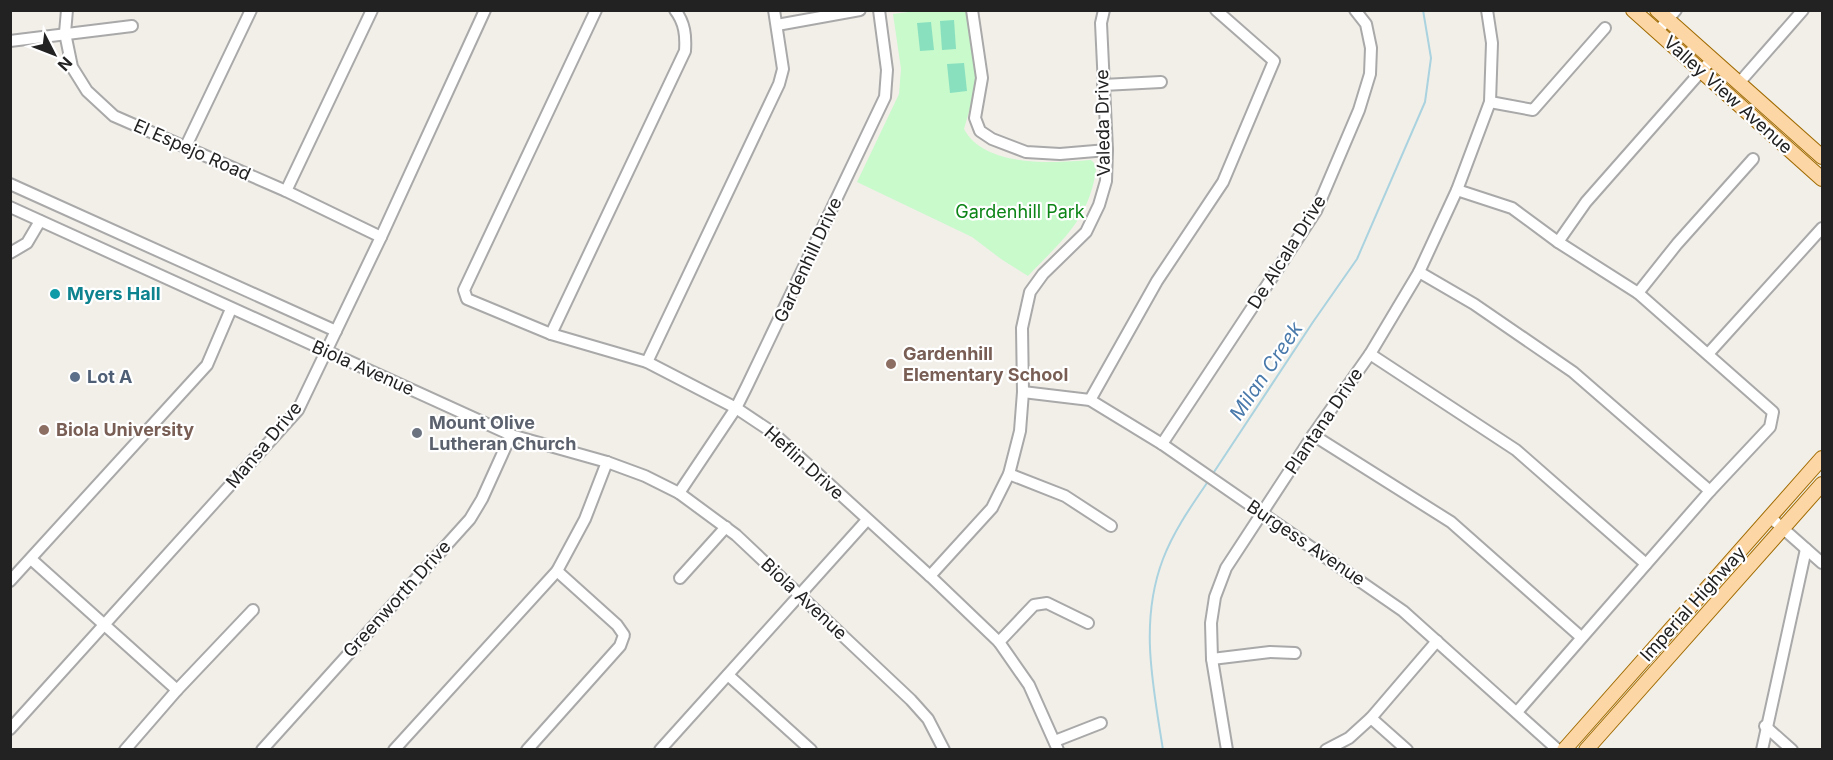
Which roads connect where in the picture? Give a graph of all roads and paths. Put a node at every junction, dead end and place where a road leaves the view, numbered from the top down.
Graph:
1 (67, 10) edge
2 (251, 10) edge
3 (372, 10) edge
4 (485, 10) edge
5 (596, 10) edge
6 (675, 10) edge
7 (774, 10) edge
8 (860, 10) edge
9 (879, 10) edge
10 (972, 10) edge
11 (1104, 10) edge
12 (1216, 10) edge
13 (1355, 10) edge
14 (1487, 10) edge
15 (1633, 10) edge
16 (1803, 10) edge
17 (1667, 14) edge
18 (777, 25) junction
19 (132, 26) dead end
20 (1605, 28) dead end
21 (1657, 32) junction
22 (65, 33) junction
23 (10, 41) edge
24 (1712, 58) junction
25 (1701, 71) junction
26 (1161, 82) dead end
27 (1739, 83) junction
28 (1103, 85) junction
29 (1490, 102) junction
30 (186, 146) junction
31 (1107, 150) junction
32 (1822, 157) edge
33 (1753, 159) dead end
34 (1822, 178) edge
35 (10, 184) edge
36 (1457, 190) junction
37 (286, 191) junction
38 (10, 207) edge
39 (40, 221) junction
40 (1822, 228) edge
41 (381, 237) junction
42 (1558, 242) junction
43 (14, 250) edge
44 (1419, 272) junction
45 (1638, 293) junction
46 (231, 309) junction
47 (336, 332) junction
48 (551, 334) junction
49 (326, 351) junction
50 (1370, 354) junction
51 (1708, 354) junction
52 (647, 362) junction
53 (1023, 392) junction
54 (1090, 400) junction
55 (736, 408) junction
56 (512, 435) junction
57 (1313, 435) junction
58 (1162, 444) junction
59 (1822, 458) edge
60 (607, 462) junction
61 (1009, 474) junction
62 (1822, 484) edge
63 (1710, 491) junction
64 (679, 493) junction
65 (1261, 514) junction
66 (1770, 517) junction
67 (867, 519) junction
68 (726, 526) junction
69 (1111, 526) dead end
70 (1782, 529) junction
71 (1806, 549) junction
72 (31, 559) junction
73 (1822, 563) edge
74 (1646, 564) junction
75 (557, 571) junction
76 (930, 576) junction
77 (680, 578) dead end
78 (10, 581) edge
79 (800, 595) junction
80 (254, 610) dead end
81 (1088, 623) dead end
82 (105, 624) junction
83 (1581, 637) junction
84 (1437, 641) junction
85 (999, 642) junction
86 (1295, 653) dead end
87 (1212, 659) junction
88 (728, 675) junction
89 (177, 690) junction
90 (1517, 712) junction
91 (1371, 718) junction
92 (1101, 723) dead end
93 (1765, 726) junction
94 (10, 729) edge
95 (1057, 745) edge
96 (265, 749) edge
97 (660, 749) edge
98 (124, 750) edge
99 (394, 750) edge
100 (526, 750) edge
101 (811, 750) edge
102 (944, 750) edge
103 (1227, 750) edge
104 (1326, 750) edge
105 (1407, 750) edge
106 (1558, 750) edge
107 (1564, 750) edge
108 (1586, 750) edge
109 (1761, 750) edge
110 (1792, 750) edge

1 - 22 street, El Espejo Road
2 - 30 street
3 - 37 street
4 - 41 street, Mansa Drive
5 - 48 street, Heflin Drive
6 - 48 street
7 - 18 street
8 - 18 street
9 - 55 street, Gardenhill Drive
10 - 31 street
11 - 28 street, Valeda Drive
12 - 54 street
13 - 58 street, De Alcala Drive
14 - 29 street, Plantana Drive
15 - 21 main road, Valley View Avenue
16 - 27 street
17 - 21 street
17 - 24 main road, Valley View Avenue
18 - 52 street
19 - 22 street
20 - 29 street
21 - 25 main road, Valley View Avenue
22 - 23 street
22 - 30 street, El Espejo Road
24 - 25 street
24 - 27 main road, Valley View Avenue
25 - 34 main road, Valley View Avenue
25 - 42 street
26 - 28 street
27 - 32 main road, Valley View Avenue
28 - 31 street, Valeda Drive
29 - 36 street, Plantana Drive
30 - 37 street, El Espejo Road
31 - 53 street, Valeda Drive
33 - 45 street
35 - 47 street, Biola Avenue
36 - 42 street
36 - 44 street, Plantana Drive
37 - 41 street, El Espejo Road
38 - 39 street, Biola Avenue
39 - 43 street
39 - 46 street, Biola Avenue
40 - 51 street
41 - 47 street, Mansa Drive
42 - 45 street
44 - 50 street, Plantana Drive
44 - 63 street
45 - 51 street
46 - 49 street, Biola Avenue
46 - 72 street
47 - 49 street, Mansa Drive
48 - 52 street, Heflin Drive
49 - 56 street, Biola Avenue
49 - 82 street, Mansa Drive
50 - 57 street, Plantana Drive
50 - 74 street
51 - 63 street
52 - 55 street, Heflin Drive
53 - 54 street, Burgess Avenue
53 - 61 street, Valeda Drive
54 - 58 street, Burgess Avenue
55 - 64 street, Gardenhill Drive
55 - 67 street, Heflin Drive
56 - 60 street, Biola Avenue
56 - 96 street, Greenworth Drive
57 - 65 street, Plantana Drive
57 - 83 street
58 - 65 street, Burgess Avenue
59 - 66 main road, Imperial Highway
60 - 64 street, Biola Avenue
60 - 75 street
61 - 69 street
61 - 76 street, Valeda Drive
62 - 70 main road, Imperial Highway
63 - 74 street
64 - 68 street, Biola Avenue
65 - 84 street, Burgess Avenue
65 - 87 street, Plantana Drive
66 - 70 street
66 - 107 main road, Imperial Highway
67 - 76 street, Heflin Drive
67 - 79 street
68 - 77 street
68 - 79 street, Biola Avenue
70 - 71 street
70 - 108 main road, Imperial Highway
71 - 73 street
71 - 93 street
72 - 78 street
72 - 82 street
74 - 83 street
75 - 99 street
75 - 100 street
76 - 85 street, Heflin Drive
79 - 88 street
79 - 102 street, Biola Avenue
80 - 89 street
81 - 85 street
82 - 89 street
82 - 94 street, Mansa Drive
83 - 90 street
84 - 90 street, Burgess Avenue
84 - 91 street
85 - 95 street, Heflin Drive
86 - 87 street
87 - 103 street, Plantana Drive
88 - 97 street
88 - 101 street
89 - 98 street
90 - 106 street, Burgess Avenue
91 - 104 street
91 - 105 street
92 - 95 street
93 - 109 street
93 - 110 street

